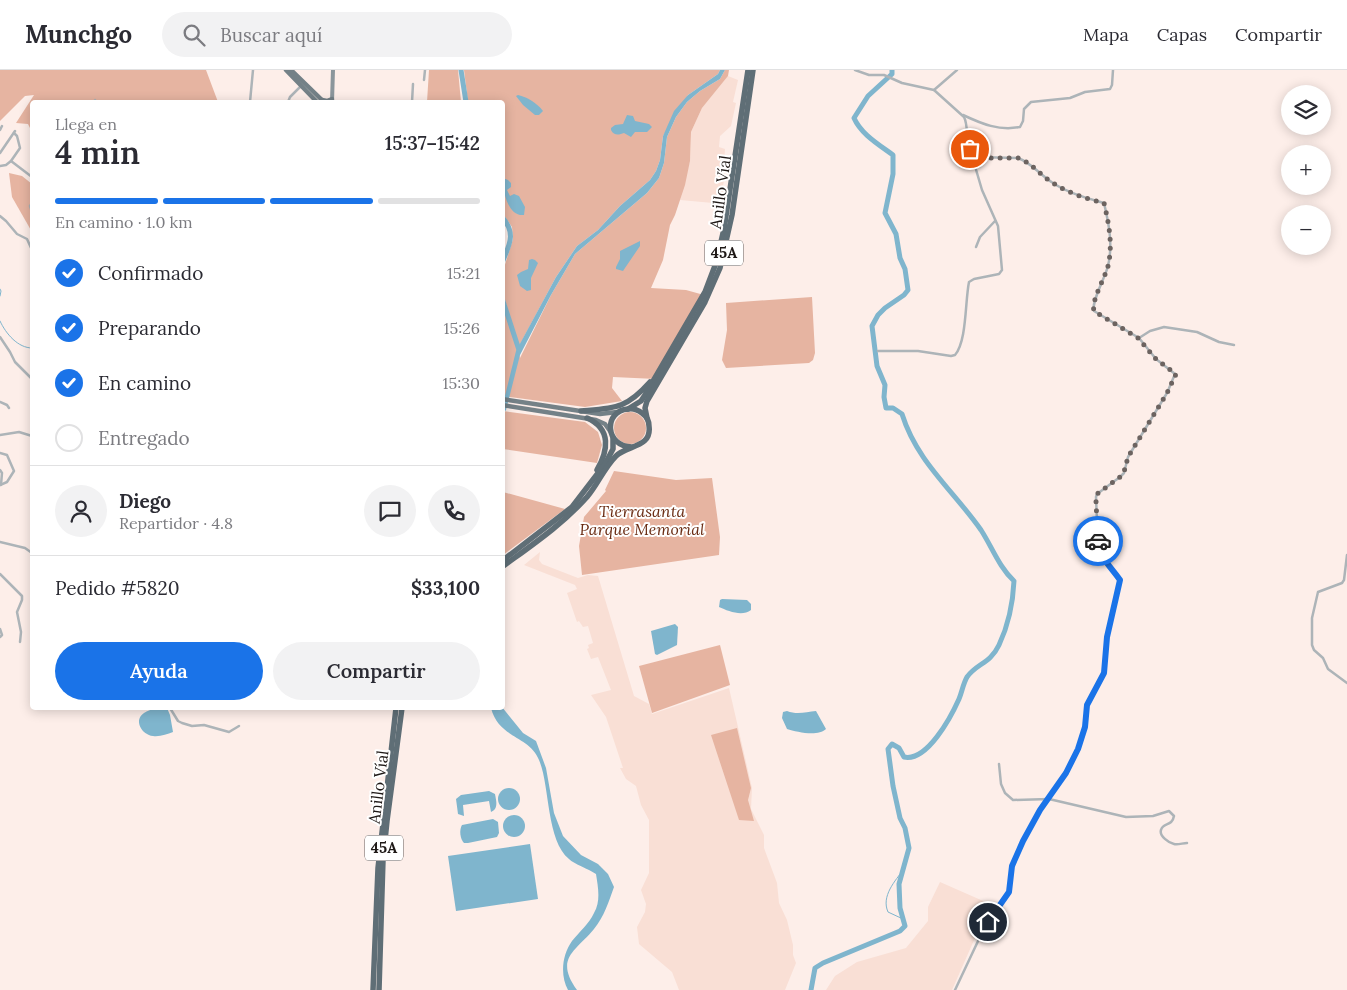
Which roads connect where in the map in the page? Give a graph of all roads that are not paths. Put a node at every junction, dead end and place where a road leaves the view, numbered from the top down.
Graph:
1 (253, 70) edge
2 (286, 70) edge
3 (291, 70) edge
4 (332, 70) edge
5 (425, 70) edge
6 (748, 70) edge
7 (753, 70) edge
8 (855, 70) edge
9 (957, 70) edge
10 (1114, 70) edge
11 (424, 80) dead end
12 (413, 84) dead end
13 (301, 86) junction
14 (934, 90) junction
15 (250, 100) edge
16 (289, 100) edge
17 (320, 100) edge
18 (320, 100) edge
19 (332, 100) edge
20 (412, 100) edge
21 (962, 114) junction
22 (2, 126) dead end
23 (0, 130) edge
24 (0, 152) edge
25 (972, 156) junction
26 (11, 161) junction
27 (0, 166) edge
28 (30, 175) edge
29 (0, 216) edge
30 (996, 221) junction
31 (30, 246) edge
32 (976, 247) dead end
33 (0, 337) edge
34 (1138, 338) junction
35 (1234, 345) dead end
36 (878, 350) dead end
37 (660, 371) junction
38 (30, 377) edge
39 (505, 401) edge
40 (0, 402) edge
41 (511, 404) junction
42 (505, 405) edge
43 (9, 408) dead end
44 (628, 408) junction
45 (581, 411) junction
46 (620, 411) junction
47 (587, 418) junction
48 (647, 418) junction
49 (0, 435) edge
50 (30, 435) edge
51 (612, 435) junction
52 (632, 447) junction
53 (0, 453) edge
54 (0, 470) edge
55 (592, 481) junction
56 (0, 485) edge
57 (0, 542) edge
58 (30, 551) edge
59 (1347, 555) edge
60 (505, 559) edge
61 (505, 565) edge
62 (0, 574) edge
63 (0, 629) edge
64 (0, 638) edge
65 (20, 642) dead end
66 (1347, 683) edge
67 (171, 710) edge
68 (396, 710) edge
69 (402, 710) edge
70 (239, 726) dead end
71 (998, 764) dead end
72 (1049, 800) junction
73 (1187, 843) dead end
74 (373, 990) edge
75 (379, 990) edge
76 (955, 990) edge

1 - 15 street
2 - 13 main road
3 - 18 main road
4 - 19 street
5 - 11 street
6 - 37 highway, Anillo Víal / 45A
7 - 48 highway, Anillo Víal / 45A
8 - 14 street
9 - 14 street
10 - 21 street
12 - 20 street
13 - 16 street
13 - 17 main road
14 - 21 street
21 - 25 street
22 - 23 street
24 - 26 street
25 - 30 street
25 - 34 street
26 - 27 street
26 - 28 street
29 - 31 street
30 - 32 street
30 - 36 street
33 - 38 street
34 - 35 street
34 - 72 street
37 - 44 highway, Anillo Víal / 45A
37 - 45 highway
39 - 41 main road
40 - 43 street
41 - 42 main road
41 - 45 main road
41 - 47 main road
44 - 46 highway
44 - 48 highway
45 - 46 main road
46 - 51 highway
47 - 51 main road
47 - 55 highway
48 - 52 highway
49 - 50 street
51 - 52 highway
51 - 55 highway
52 - 61 highway
53 - 56 street
54 - 56 street
55 - 60 highway
57 - 58 street
59 - 66 street
62 - 65 street
63 - 64 street
67 - 70 street
68 - 74 highway, Anillo Víal / 45A
69 - 75 highway, Anillo Víal / 45A
71 - 72 street
72 - 73 street
72 - 76 street

